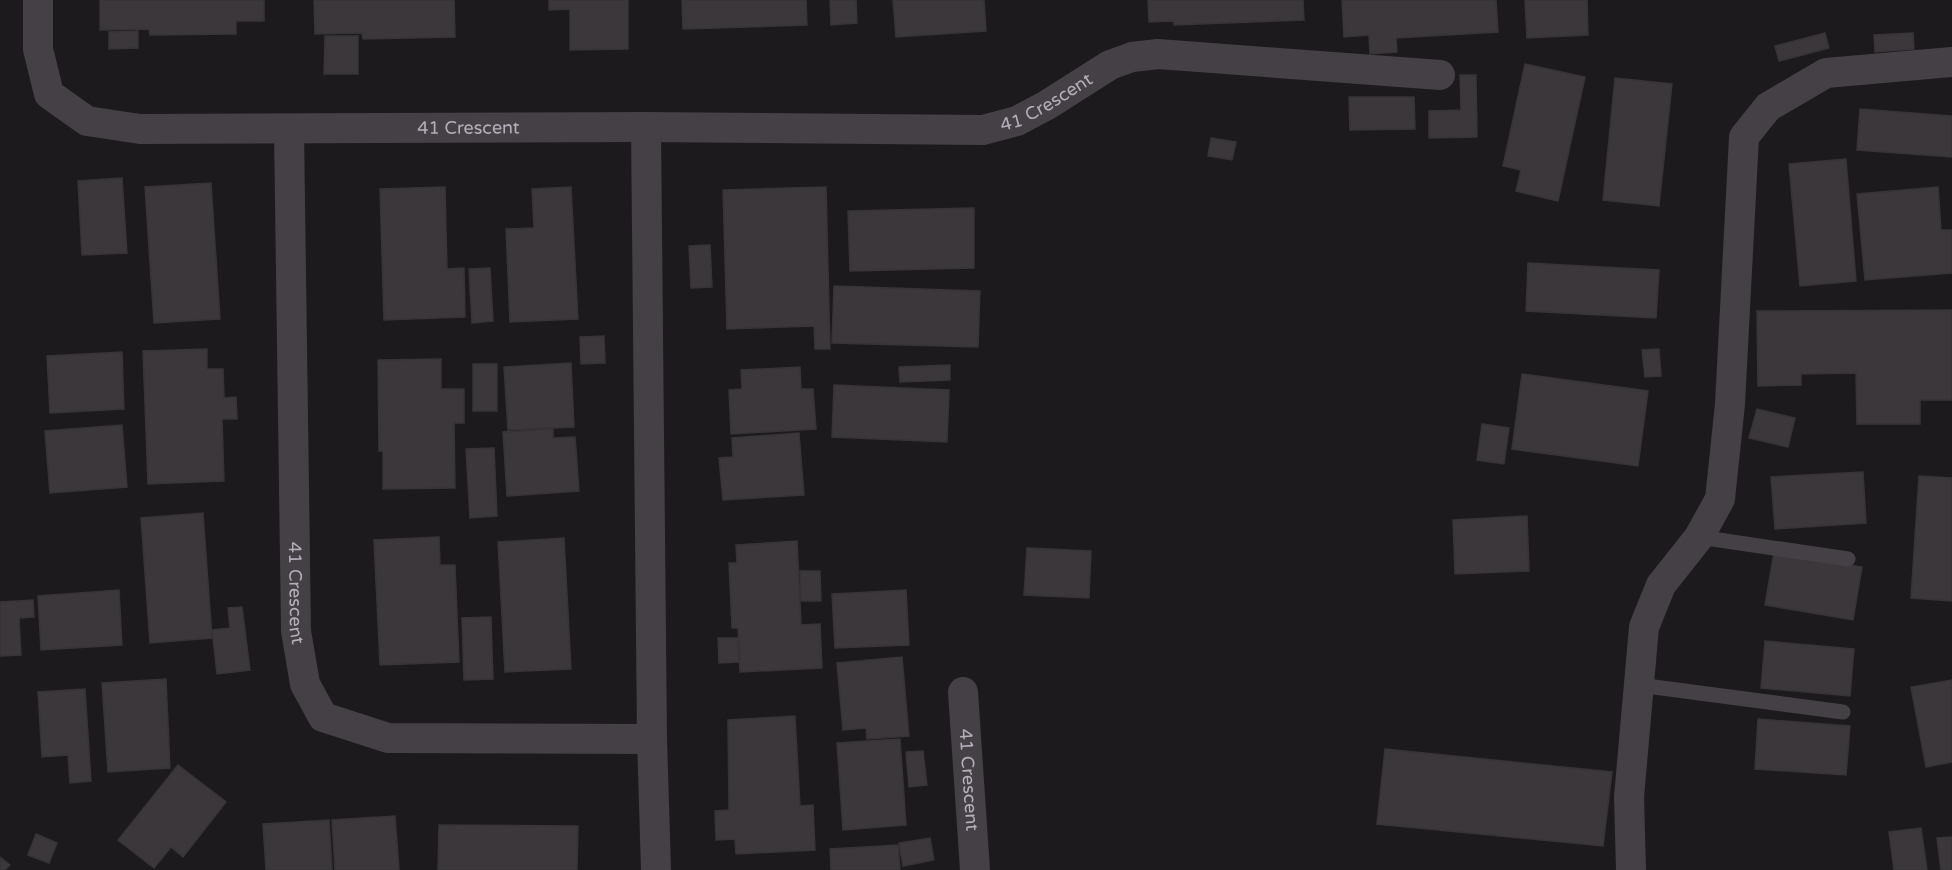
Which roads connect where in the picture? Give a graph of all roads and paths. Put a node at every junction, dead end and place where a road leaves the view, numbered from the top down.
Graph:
1 (38, 0) edge
2 (1952, 62) edge
3 (1440, 75) dead end
4 (646, 127) junction
5 (289, 129) junction
6 (1700, 537) junction
7 (1848, 559) dead end
8 (1639, 685) junction
9 (963, 692) dead end
10 (1843, 712) dead end
11 (652, 739) junction
12 (656, 870) edge
13 (975, 870) edge
14 (1631, 870) edge

1 - 5 street, 41 Crescent
2 - 6 street
3 - 4 street, 41 Crescent
4 - 5 street, 41 Crescent
4 - 11 street
5 - 11 street, 41 Crescent
6 - 7 lane
6 - 8 street
8 - 10 lane
8 - 14 street
9 - 13 street, 41 Crescent
11 - 12 street

